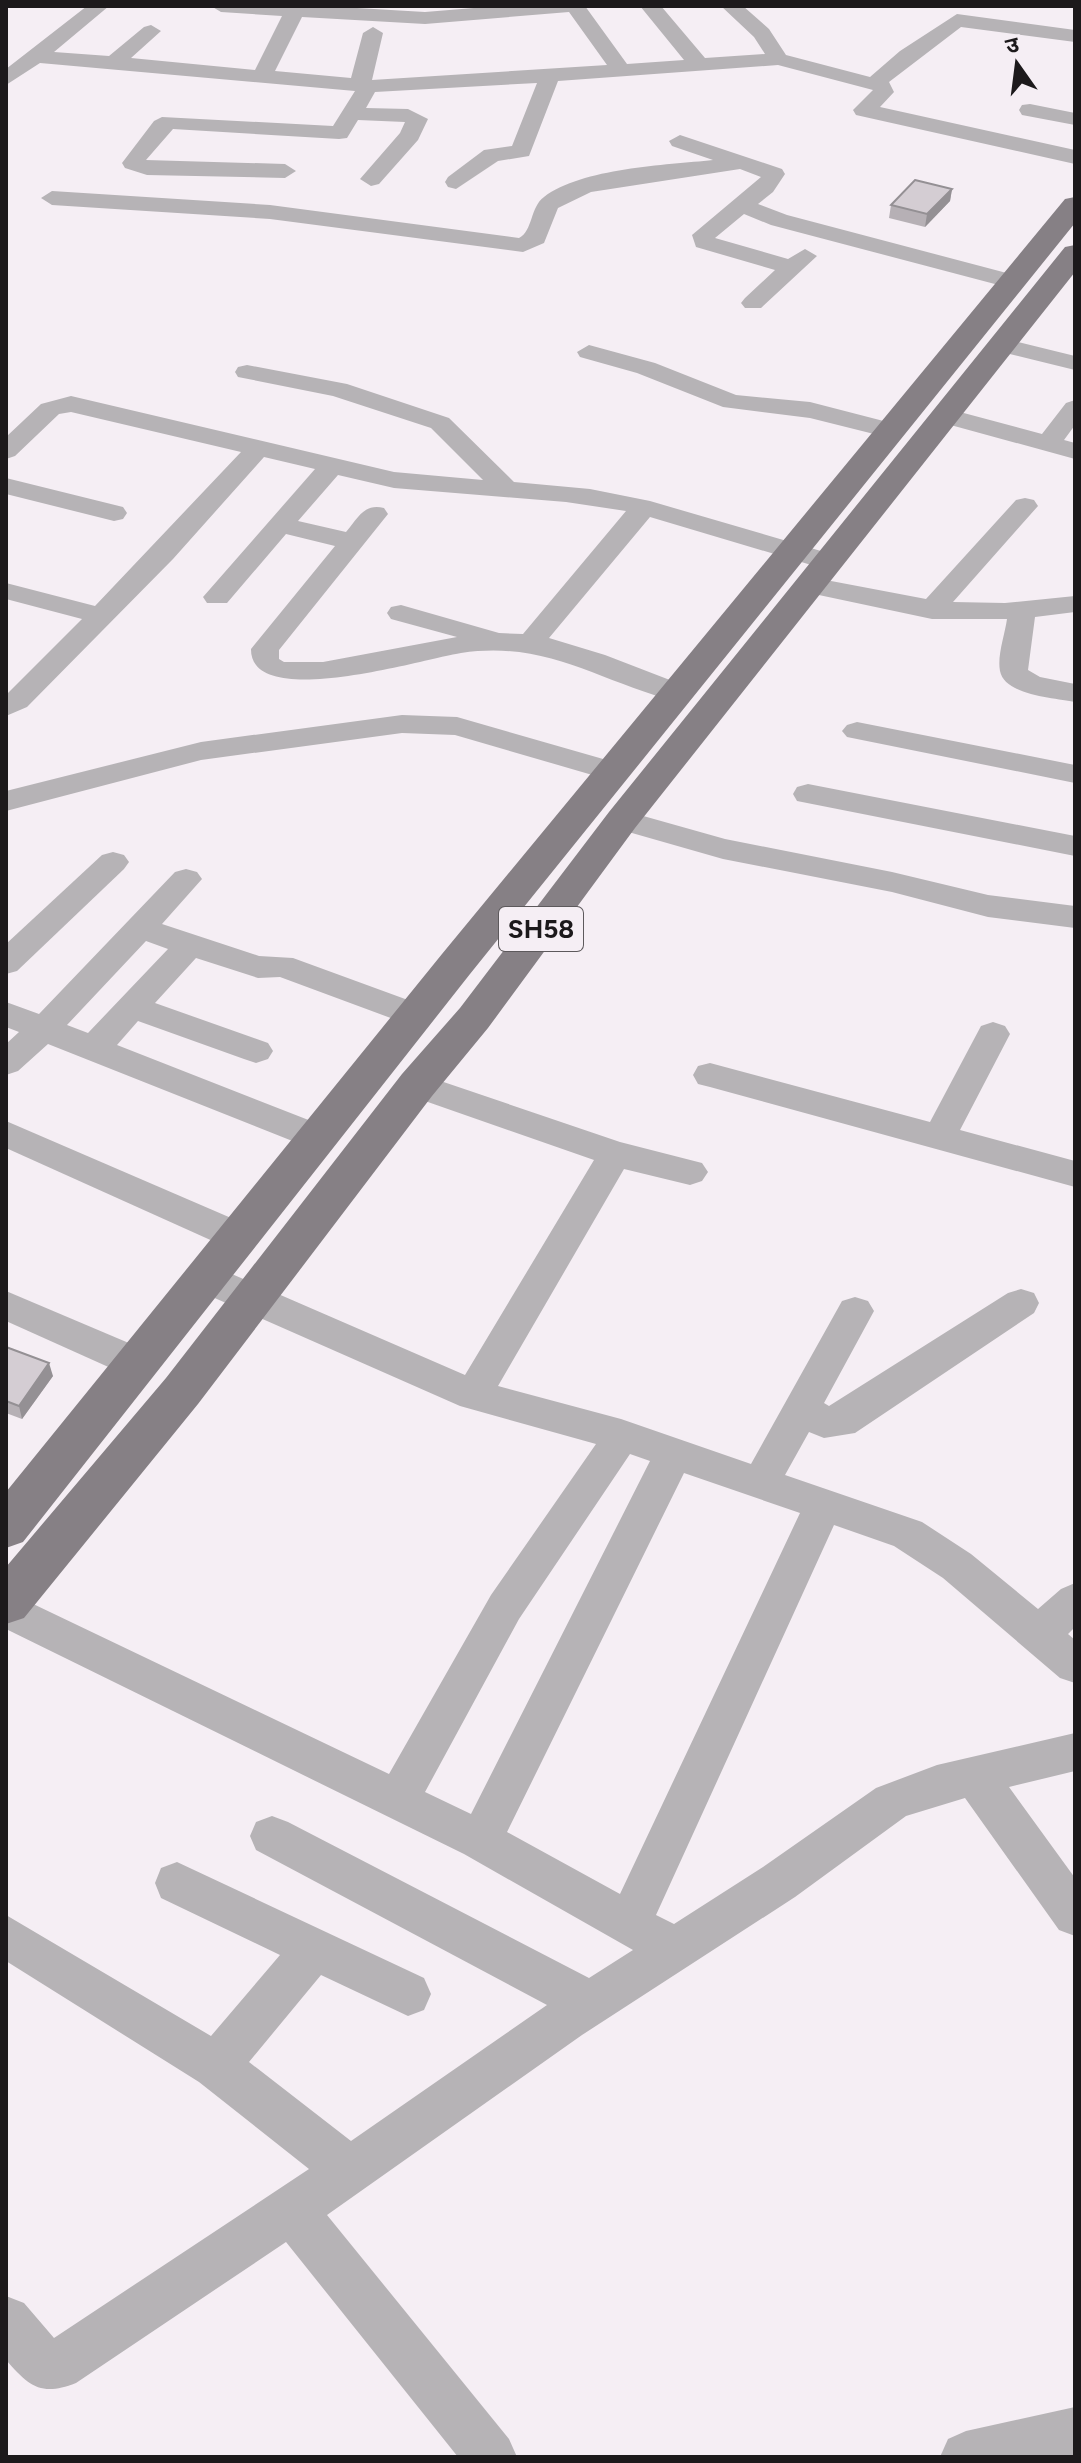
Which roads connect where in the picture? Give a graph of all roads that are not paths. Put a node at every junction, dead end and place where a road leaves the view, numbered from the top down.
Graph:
1 (99, 6) edge
2 (221, 6) edge
3 (573, 6) edge
4 (650, 6) edge
5 (731, 6) edge
6 (284, 9) edge
7 (472, 11) edge
8 (379, 18) edge
9 (1069, 28) edge
10 (151, 31) dead end
11 (35, 56) junction
12 (778, 59) junction
13 (112, 64) junction
14 (701, 67) junction
15 (621, 70) junction
16 (263, 75) junction
17 (550, 76) junction
18 (6, 79) edge
19 (876, 83) junction
20 (364, 86) junction
21 (1030, 110) dead end
22 (352, 114) junction
23 (1075, 119) edge
24 (680, 141) dead end
25 (1075, 157) edge
26 (739, 163) junction
27 (285, 171) dead end
28 (371, 179) dead end
29 (456, 182) dead end
30 (52, 198) dead end
31 (741, 205) junction
32 (1075, 205) edge
33 (839, 235) junction
34 (1075, 253) edge
35 (793, 268) junction
36 (1010, 281) junction
37 (753, 303) dead end
38 (1002, 345) junction
39 (589, 352) dead end
40 (1075, 363) edge
41 (247, 372) dead end
42 (1075, 408) edge
43 (945, 416) junction
44 (17, 427) edge
45 (890, 430) junction
46 (1049, 443) junction
47 (257, 449) junction
48 (6, 451) edge
49 (1075, 451) edge
50 (331, 467) junction
51 (6, 486) edge
52 (509, 491) junction
53 (1025, 506) dead end
54 (643, 508) junction
55 (114, 513) dead end
56 (375, 514) dead end
57 (281, 525) junction
58 (353, 542) junction
59 (810, 566) junction
60 (6, 591) edge
61 (217, 597) dead end
62 (1075, 604) edge
63 (932, 611) junction
64 (1022, 612) junction
65 (401, 613) dead end
66 (99, 615) junction
67 (493, 642) junction
68 (529, 644) junction
69 (678, 693) junction
70 (1075, 693) edge
71 (6, 707) edge
72 (857, 731) dead end
73 (613, 772) junction
74 (1075, 774) edge
75 (808, 794) dead end
76 (6, 801) edge
77 (622, 820) junction
78 (1075, 846) edge
79 (113, 862) dead end
80 (186, 879) dead end
81 (1075, 917) edge
82 (140, 928) junction
83 (191, 944) junction
84 (6, 963) edge
85 (133, 1007) junction
86 (6, 1014) edge
87 (415, 1015) junction
88 (46, 1027) junction
89 (993, 1034) dead end
90 (95, 1047) junction
91 (256, 1051) dead end
92 (6, 1063) edge
93 (710, 1075) dead end
94 (417, 1085) junction
95 (6, 1134) edge
96 (317, 1137) junction
97 (939, 1137) junction
98 (615, 1154) junction
99 (690, 1172) dead end
100 (1075, 1174) edge
101 (239, 1237) junction
102 (205, 1278) junction
103 (251, 1298) junction
104 (1021, 1303) dead end
105 (6, 1305) edge
106 (855, 1311) dead end
107 (137, 1363) junction
108 (473, 1395) junction
109 (801, 1409) junction
110 (621, 1435) junction
111 (673, 1455) junction
112 (760, 1485) junction
113 (823, 1506) junction
114 (6, 1528) edge
115 (1075, 1601) edge
116 (6, 1606) edge
117 (1039, 1635) junction
118 (1075, 1665) edge
119 (1075, 1752) edge
120 (975, 1776) junction
121 (398, 1799) junction
122 (272, 1836) dead end
123 (480, 1840) junction
124 (177, 1883) dead end
125 (1075, 1915) edge
126 (630, 1922) junction
127 (6, 1936) edge
128 (673, 1948) junction
129 (314, 1949) junction
130 (408, 1994) dead end
131 (590, 2003) junction
132 (216, 2066) junction
133 (350, 2171) junction
134 (291, 2209) junction
135 (6, 2321) edge
136 (1075, 2433) edge
137 (983, 2455) edge
138 (491, 2457) edge

1 - 11 street
2 - 6 street
3 - 7 street
3 - 15 street
4 - 14 street
5 - 12 street
6 - 8 street
6 - 16 street
7 - 8 street
8 - 20 street
9 - 19 street
10 - 13 street
11 - 13 street
11 - 18 street
12 - 14 street
12 - 19 street
13 - 16 street
14 - 15 street
15 - 17 street
16 - 20 street
17 - 20 street
17 - 29 street
19 - 25 street
20 - 22 street
21 - 23 street
22 - 27 street
22 - 28 street
24 - 26 street
26 - 30 street
26 - 31 street
31 - 33 street
31 - 35 street
32 - 36 main road, SH58
33 - 35 street
33 - 36 street
34 - 38 main road, SH58
35 - 37 street
36 - 45 main road, SH58
38 - 40 street
38 - 43 main road, SH58
39 - 45 street
41 - 52 street
42 - 46 street
43 - 46 street
43 - 59 main road, SH58
44 - 47 street
44 - 48 street
45 - 59 main road, SH58
46 - 49 street
47 - 50 street
47 - 66 street
50 - 52 street
50 - 57 street
51 - 55 street
52 - 54 street
53 - 63 street
54 - 59 street
54 - 68 street
56 - 58 street
57 - 58 street
57 - 61 street
58 - 67 street
59 - 63 street
59 - 69 main road, SH58
59 - 77 main road, SH58
60 - 66 street
62 - 64 street
63 - 64 street
64 - 70 street
65 - 67 street
66 - 71 street
67 - 68 street
68 - 69 street
69 - 73 main road, SH58
72 - 74 street
73 - 76 street
73 - 87 main road, SH58
75 - 78 street
77 - 81 street
77 - 94 main road, SH58
79 - 84 street
80 - 82 street
82 - 83 street
82 - 88 street
83 - 85 street
83 - 87 street
85 - 90 street
85 - 91 street
86 - 88 street
87 - 96 main road, SH58
88 - 90 street
88 - 92 street
89 - 97 street
90 - 96 street
93 - 97 street
94 - 98 street
94 - 103 main road, SH58
95 - 101 street
96 - 101 main road, SH58
97 - 100 street
98 - 99 street
98 - 108 street
101 - 102 main road, SH58
102 - 103 street
102 - 107 main road, SH58
103 - 108 street
103 - 116 main road, SH58
104 - 109 street
105 - 107 street
106 - 109 street
107 - 114 main road, SH58
108 - 110 street
109 - 112 street
110 - 111 street
110 - 121 street
111 - 112 street
111 - 123 street
112 - 113 street
113 - 117 street
113 - 126 street
115 - 117 street
116 - 121 street
117 - 118 street
119 - 120 street
120 - 125 street
120 - 128 street
121 - 123 street
122 - 131 street
123 - 126 street
124 - 129 street
126 - 128 street
127 - 132 street
128 - 131 street
129 - 130 street
129 - 132 street
131 - 133 street
132 - 133 street
133 - 134 street
134 - 135 street
134 - 138 street
136 - 137 street

